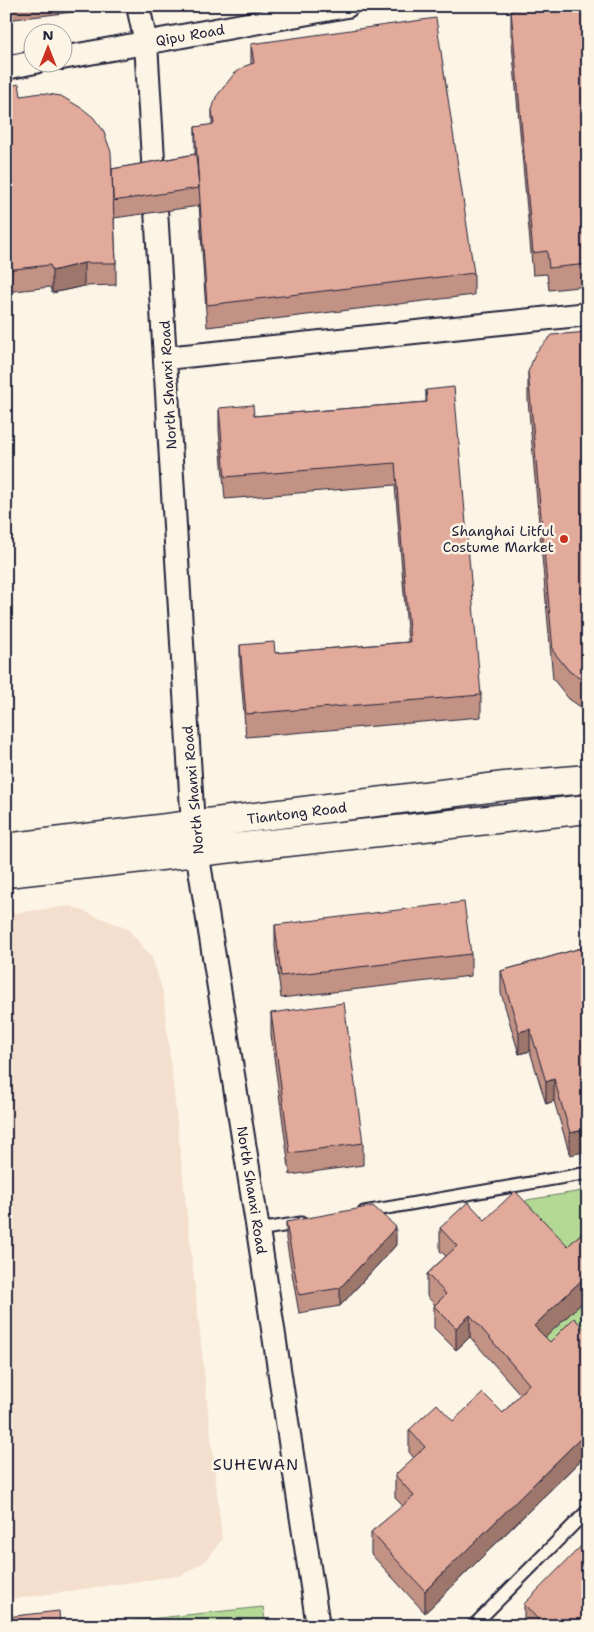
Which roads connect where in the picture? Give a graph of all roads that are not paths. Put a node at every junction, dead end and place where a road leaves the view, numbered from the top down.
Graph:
1 (138, 6) edge
2 (347, 6) edge
3 (146, 43) junction
4 (72, 56) edge
5 (22, 65) edge
6 (6, 68) edge
7 (588, 314) edge
8 (166, 358) junction
9 (588, 779) edge
10 (588, 809) edge
11 (195, 839) junction
12 (6, 848) edge
13 (6, 872) edge
14 (588, 1173) edge
15 (355, 1213) edge
16 (317, 1220) edge
17 (258, 1230) junction
18 (588, 1510) edge
19 (318, 1626) edge
20 (473, 1626) edge

1 - 3 street, North Shanxi Road
2 - 3 street, Qipu Road
3 - 4 street, Qipu Road
3 - 8 street, North Shanxi Road
5 - 6 street
7 - 8 street
8 - 11 street, North Shanxi Road
9 - 11 main road, Tiantong Road
10 - 11 main road, Tiantong Road
11 - 12 main road, Tiantong Road
11 - 13 main road, Tiantong Road
11 - 17 street, North Shanxi Road
14 - 15 lane
16 - 17 lane
17 - 19 street, North Shanxi Road
18 - 20 lane

